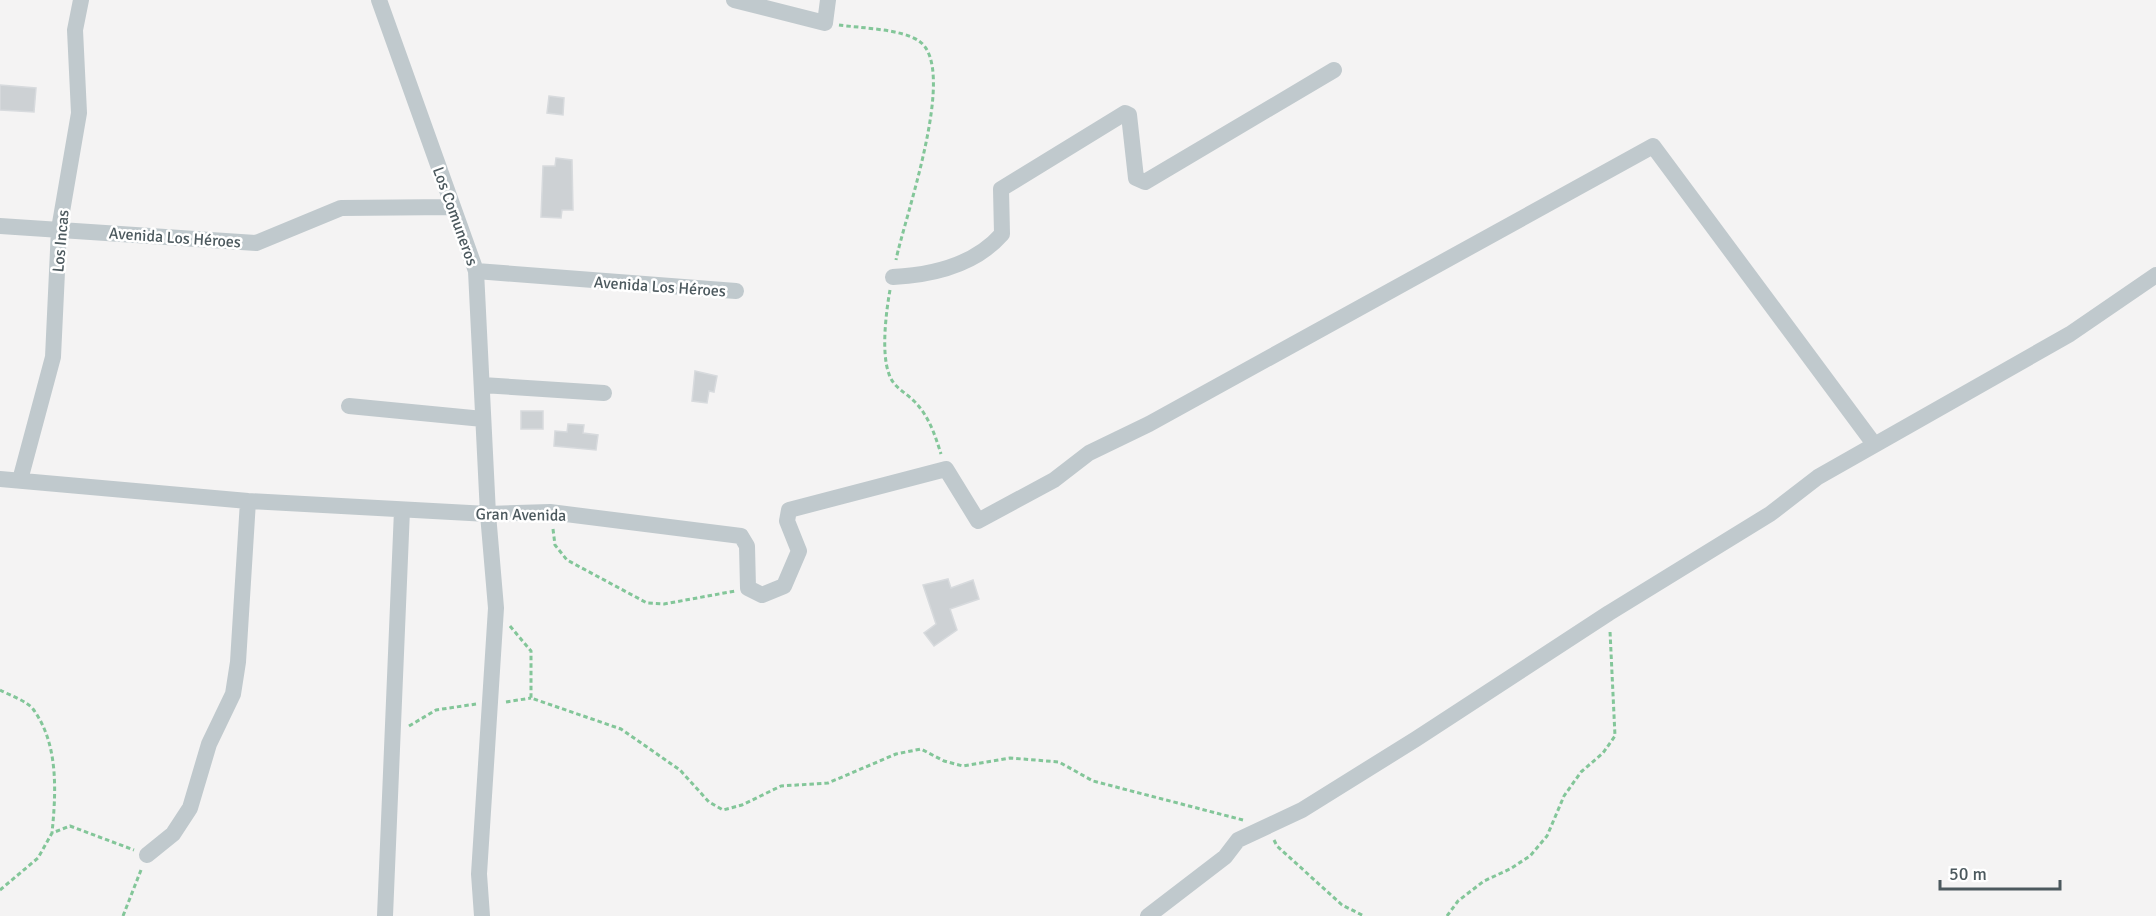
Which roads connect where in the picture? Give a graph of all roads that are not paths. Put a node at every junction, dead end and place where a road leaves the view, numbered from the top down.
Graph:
1 (81, 0) edge
2 (379, 0) edge
3 (734, 0) edge
4 (828, 0) edge
5 (1334, 70) dead end
6 (452, 207) junction
7 (0, 226) edge
8 (59, 229) junction
9 (476, 272) junction
10 (2156, 275) edge
11 (892, 277) road end
12 (736, 291) dead end
13 (482, 385) junction
14 (604, 393) dead end
15 (348, 406) dead end
16 (483, 419) junction
17 (1874, 444) junction
18 (0, 479) edge
19 (20, 480) junction
20 (248, 501) junction
21 (402, 510) junction
22 (488, 514) junction
23 (147, 855) road end
24 (385, 916) edge
25 (482, 916) edge
26 (1148, 916) edge

1 - 8 street, Los Incas
2 - 6 street, Los Comuneros
3 - 4 street
5 - 11 street
6 - 8 street, Avenida Los Héroes
6 - 9 street, Los Comuneros
7 - 8 street, Avenida Los Héroes
8 - 19 street, Los Incas
9 - 12 street, Avenida Los Héroes
9 - 13 street, Los Comuneros
10 - 17 street
13 - 14 street
13 - 16 street, Los Comuneros
15 - 16 street
16 - 22 street, Los Comuneros
17 - 22 street, Gran Avenida
17 - 26 street
18 - 19 street, Gran Avenida
19 - 20 street, Gran Avenida
20 - 21 street, Gran Avenida
20 - 23 street
21 - 22 street, Gran Avenida
21 - 24 street
22 - 25 street, Los Comuneros

